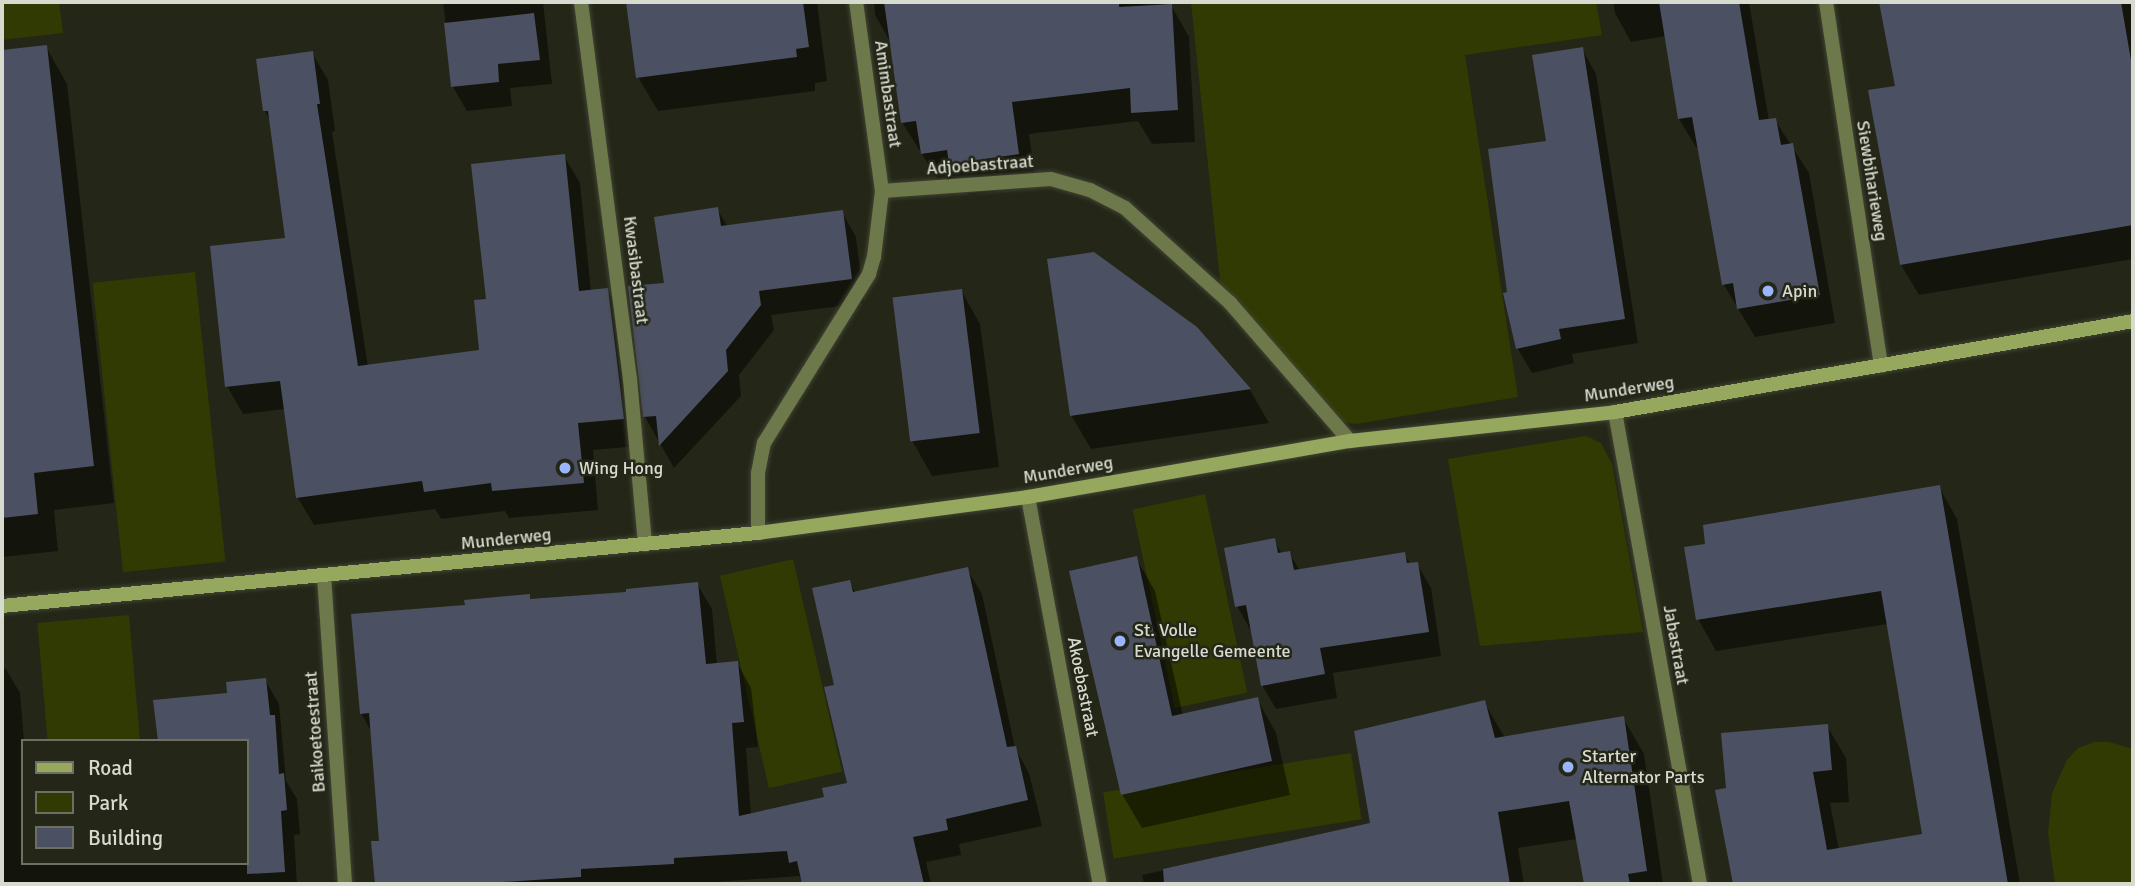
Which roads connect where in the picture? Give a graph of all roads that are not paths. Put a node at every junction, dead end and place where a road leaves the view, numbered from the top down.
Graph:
1 (582, 2) edge
2 (856, 2) edge
3 (1826, 2) edge
4 (882, 191) junction
5 (2133, 321) edge
6 (1881, 366) junction
7 (1615, 412) junction
8 (1350, 441) junction
9 (1028, 497) junction
10 (758, 533) junction
11 (645, 544) junction
12 (324, 576) junction
13 (2, 606) edge
14 (345, 884) edge
15 (1100, 884) edge
16 (1700, 884) edge

1 - 11 street, Kwasibastraat
2 - 4 street, Amimbastraat
3 - 6 street, Siewbiharieweg
4 - 8 street, Adjoebastraat
4 - 10 street
5 - 6 street, Munderweg
6 - 7 street, Munderweg
7 - 8 street, Munderweg
7 - 16 street, Jabastraat
8 - 9 street, Munderweg
9 - 10 street, Munderweg
9 - 15 street, Akoebastraat
10 - 11 street, Munderweg
11 - 12 street, Munderweg
12 - 13 street, Munderweg
12 - 14 street, Baikoetoestraat

